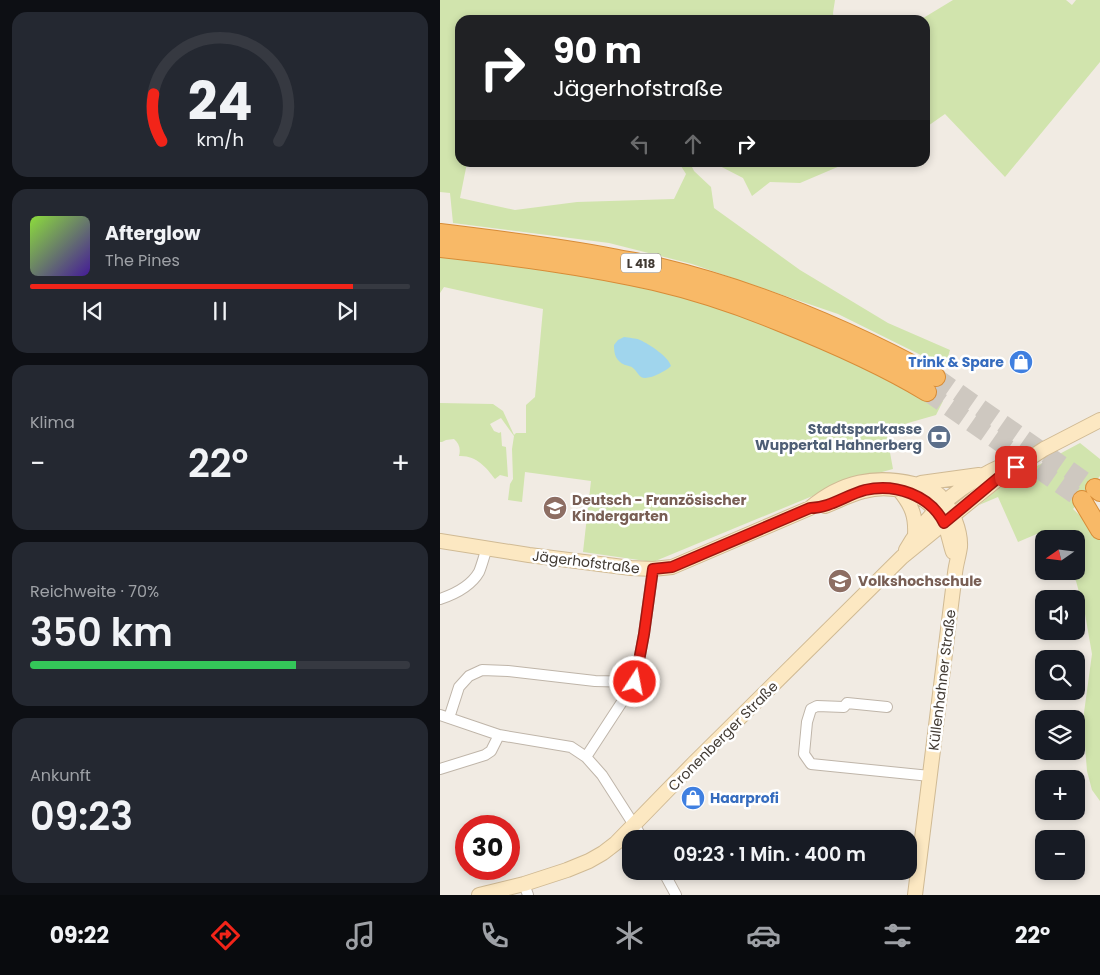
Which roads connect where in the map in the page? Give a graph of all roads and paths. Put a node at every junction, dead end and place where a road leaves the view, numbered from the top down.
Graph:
1 (440, 233) edge
2 (440, 248) edge
3 (936, 377) tunnel mouth
4 (927, 392) tunnel mouth
5 (1100, 420) edge
6 (1044, 449) junction
7 (989, 472) junction
8 (907, 487) junction
9 (972, 499) junction
10 (936, 506) junction
11 (1100, 516) edge
12 (950, 521) junction
13 (1100, 530) edge
14 (919, 538) junction
15 (440, 541) edge
16 (486, 548) junction
17 (956, 553) junction
18 (653, 569) junction
19 (440, 599) edge
20 (635, 682) junction
21 (886, 707) dead end
22 (444, 716) edge
23 (499, 735) junction
24 (586, 757) junction
25 (440, 769) edge
26 (930, 776) junction
27 (634, 825) junction
28 (637, 830) edge
29 (668, 880) edge
30 (526, 890) edge
31 (479, 895) edge
32 (676, 895) edge
33 (915, 895) edge

1 - 3 highway, L 418
2 - 4 highway, L 418
5 - 6 main road
6 - 7 main road
6 - 9 main road, Cronenberger Straße
7 - 8 main road
7 - 10 main road, Cronenberger Straße
8 - 10 main road, Jägerhofstraße
8 - 14 main road
8 - 18 main road, Jägerhofstraße
9 - 12 main road, Cronenberger Straße
9 - 17 main road
10 - 12 main road, Küllenhahner Straße
10 - 14 main road, Cronenberger Straße
11 - 13 highway
12 - 14 main road, Cronenberger Straße
12 - 17 main road, Küllenhahner Straße
14 - 17 main road
14 - 27 main road, Cronenberger Straße
15 - 16 main road, Jägerhofstraße
16 - 18 main road, Jägerhofstraße
16 - 19 street
17 - 26 main road, Küllenhahner Straße
18 - 20 street
20 - 22 street
20 - 24 street
21 - 26 street
22 - 23 street
23 - 24 street
23 - 25 street
24 - 27 street
26 - 33 main road, Küllenhahner Straße
27 - 28 street
27 - 30 main road, Cronenberger Straße
29 - 32 street
30 - 31 main road, Cronenberger Straße

